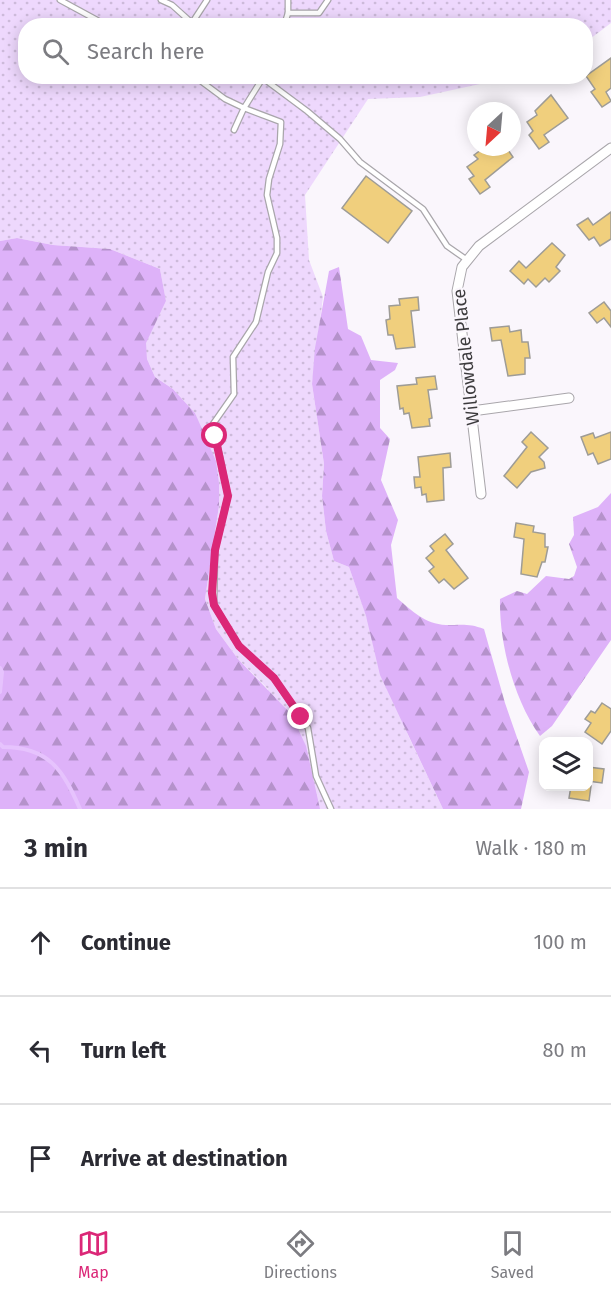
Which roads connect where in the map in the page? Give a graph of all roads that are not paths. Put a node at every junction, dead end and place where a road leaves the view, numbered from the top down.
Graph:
1 (60, 0) edge
2 (161, 0) edge
3 (207, 0) edge
4 (288, 0) edge
5 (328, 0) edge
6 (288, 13) junction
7 (93, 18) edge
8 (186, 18) edge
9 (196, 18) edge
10 (286, 18) edge
11 (205, 84) edge
12 (258, 84) edge
13 (271, 84) edge
14 (244, 108) junction
15 (234, 130) dead end
16 (611, 148) edge
17 (467, 260) junction
18 (569, 398) dead end
19 (472, 411) junction
20 (481, 494) dead end
21 (331, 809) edge

1 - 7 lane
2 - 8 lane
3 - 9 lane
4 - 6 lane
5 - 6 lane
6 - 10 lane
11 - 14 lane
12 - 14 lane
13 - 17 lane
14 - 15 lane
14 - 21 lane
16 - 17 street, Willowdale Place
17 - 19 street, Willowdale Place
18 - 19 street
19 - 20 street, Willowdale Place

